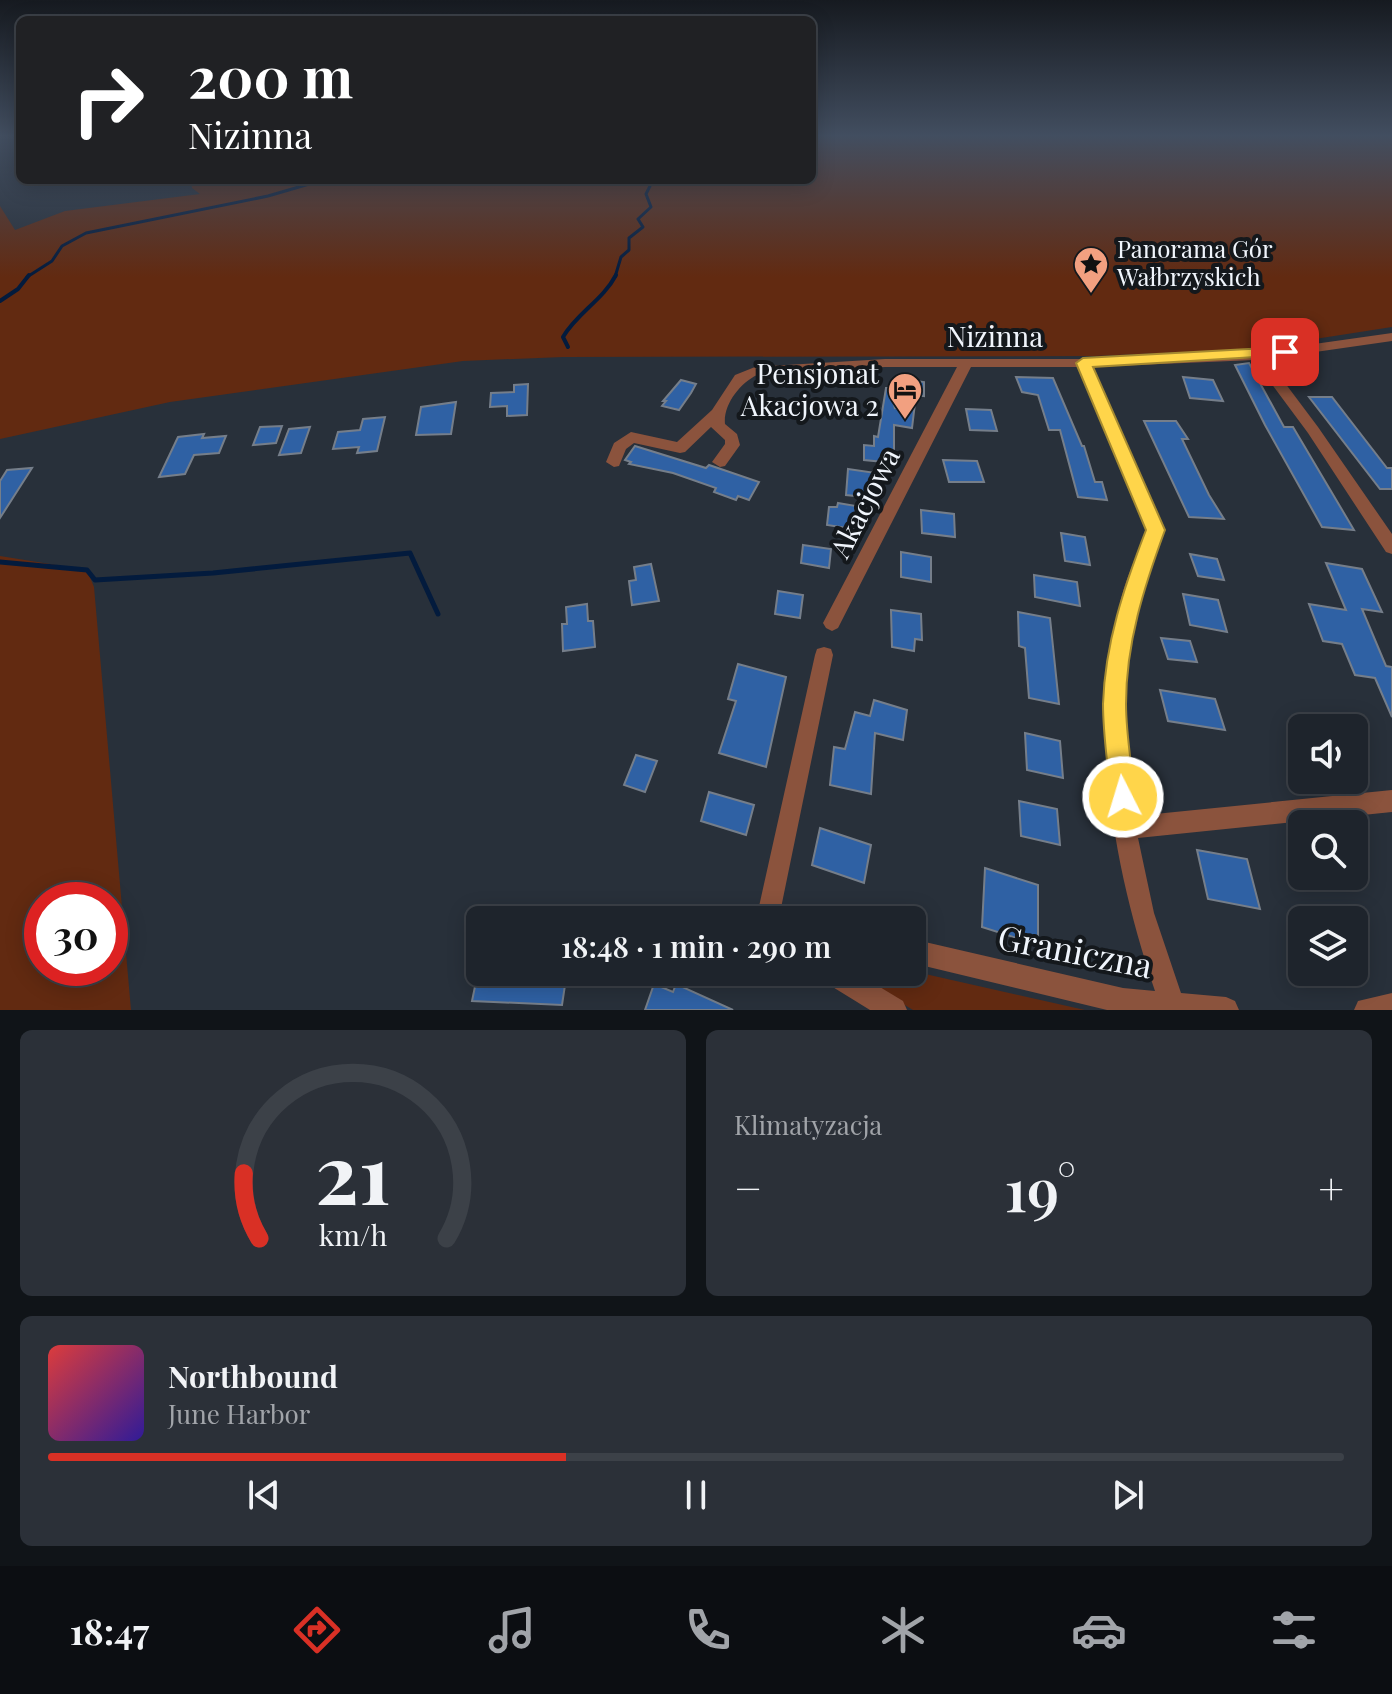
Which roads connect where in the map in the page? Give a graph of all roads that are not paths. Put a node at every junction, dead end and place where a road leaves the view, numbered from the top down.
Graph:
1 (1392, 337) edge
2 (1258, 356) junction
3 (966, 363) junction
4 (1083, 363) junction
5 (717, 413) junction
6 (614, 462) dead end
7 (720, 462) dead end
8 (1392, 547) edge
9 (832, 623) dead end
10 (824, 655) dead end
11 (1392, 801) edge
12 (1126, 828) junction
13 (776, 906) edge
14 (926, 954) edge
15 (855, 986) edge
16 (1172, 1004) junction
17 (1392, 1006) edge
18 (894, 1010) edge
19 (1226, 1010) edge
20 (1367, 1010) edge

1 - 2 street, Nizinna
2 - 4 street, Nizinna
2 - 8 street
3 - 4 street, Nizinna
3 - 5 street, Nizinna
3 - 9 street, Akacjowa
4 - 12 street
5 - 6 street, Nizinna
5 - 7 street
10 - 13 street
11 - 12 street
12 - 16 street
14 - 16 street, Graniczna
15 - 18 street
16 - 19 street, Graniczna
17 - 20 street

